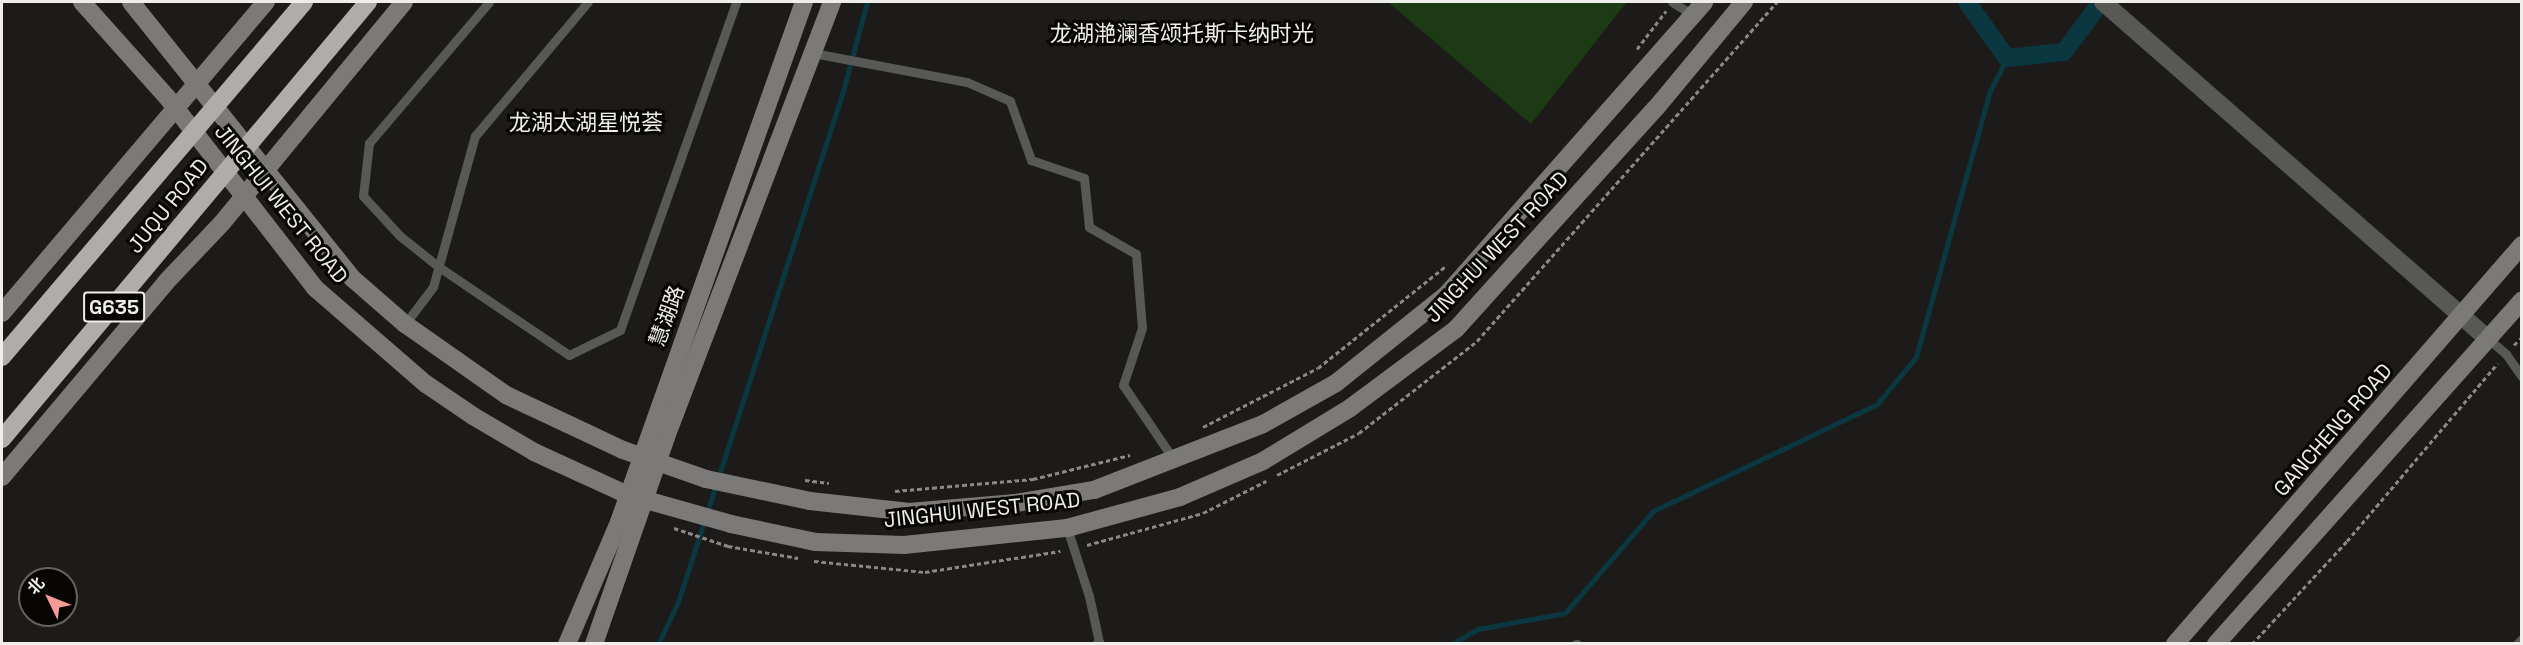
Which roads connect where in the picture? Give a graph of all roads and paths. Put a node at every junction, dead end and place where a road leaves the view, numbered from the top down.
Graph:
1 (82, 2) edge
2 (131, 2) edge
3 (266, 2) edge
4 (304, 2) edge
5 (368, 2) edge
6 (405, 2) edge
7 (489, 2) edge
8 (588, 2) edge
9 (736, 2) edge
10 (804, 2) edge
11 (831, 2) edge
12 (1672, 2) edge
13 (1744, 2) edge
14 (1777, 2) edge
15 (2103, 2) edge
16 (1697, 8) edge
17 (813, 53) junction
18 (1631, 56) dead end
19 (197, 83) junction
20 (215, 106) junction
21 (175, 108) junction
22 (1675, 120) dead end
23 (193, 132) junction
24 (246, 147) junction
25 (265, 170) junction
26 (224, 173) junction
27 (243, 197) junction
28 (2522, 245) edge
29 (1452, 261) dead end
30 (439, 267) junction
31 (2522, 300) edge
32 (2, 313) edge
33 (2463, 316) junction
34 (405, 324) junction
35 (2522, 337) edge
36 (2487, 339) junction
37 (2506, 354) junction
38 (2, 357) edge
39 (2522, 377) edge
40 (1195, 431) dead end
41 (2, 439) edge
42 (1132, 454) dead end
43 (650, 459) junction
44 (1174, 461) junction
45 (2, 477) edge
46 (795, 479) dead end
47 (830, 484) dead end
48 (890, 492) dead end
49 (637, 498) junction
50 (1067, 528) junction
51 (686, 534) dead end
52 (728, 546) dead end
53 (2522, 639) edge
54 (567, 644) edge
55 (594, 644) edge
56 (1096, 644) edge
57 (2175, 644) edge
58 (2216, 644) edge
59 (2252, 644) edge
60 (2517, 644) edge

1 - 21 street, JINGHUI WEST ROAD
2 - 19 street, JINGHUI WEST ROAD
3 - 19 street
4 - 20 highway, JUQU ROAD / G635
5 - 24 highway, JUQU ROAD / G635
6 - 25 street
7 - 30 lane
8 - 30 lane
9 - 30 lane
10 - 43 street, 慧湖路
11 - 17 street, 慧湖路
12 - 16 lane
12 - 18 path
13 - 50 street, JINGHUI WEST ROAD
14 - 22 path
15 - 33 street
16 - 44 street, JINGHUI WEST ROAD
17 - 43 street, 慧湖路
17 - 44 lane
19 - 20 street, JINGHUI WEST ROAD
19 - 21 street
20 - 23 highway, JUQU ROAD / G635
20 - 24 street, JINGHUI WEST ROAD
21 - 23 street, JINGHUI WEST ROAD
21 - 32 street
23 - 26 street, JINGHUI WEST ROAD
23 - 38 highway, JUQU ROAD / G635
24 - 25 street, JINGHUI WEST ROAD
24 - 26 highway, JUQU ROAD / G635
25 - 27 street
25 - 34 street, JINGHUI WEST ROAD
26 - 27 street, JINGHUI WEST ROAD
26 - 41 highway, JUQU ROAD / G635
27 - 45 street
27 - 49 street, JINGHUI WEST ROAD
28 - 33 street, GANCHENG ROAD
29 - 40 path, JINGHUI WEST ROAD
30 - 34 lane
31 - 36 street
33 - 36 street
33 - 57 street, GANCHENG ROAD
34 - 43 street, JINGHUI WEST ROAD
35 - 37 path
36 - 37 lane
36 - 58 street
37 - 39 lane
37 - 59 path
42 - 48 path, JINGHUI WEST ROAD
43 - 44 street, JINGHUI WEST ROAD
43 - 49 street, 慧湖路
46 - 47 path
49 - 50 street, JINGHUI WEST ROAD
49 - 54 street, 慧湖路
49 - 55 street, 慧湖路
50 - 56 lane
51 - 52 path
53 - 60 lane

